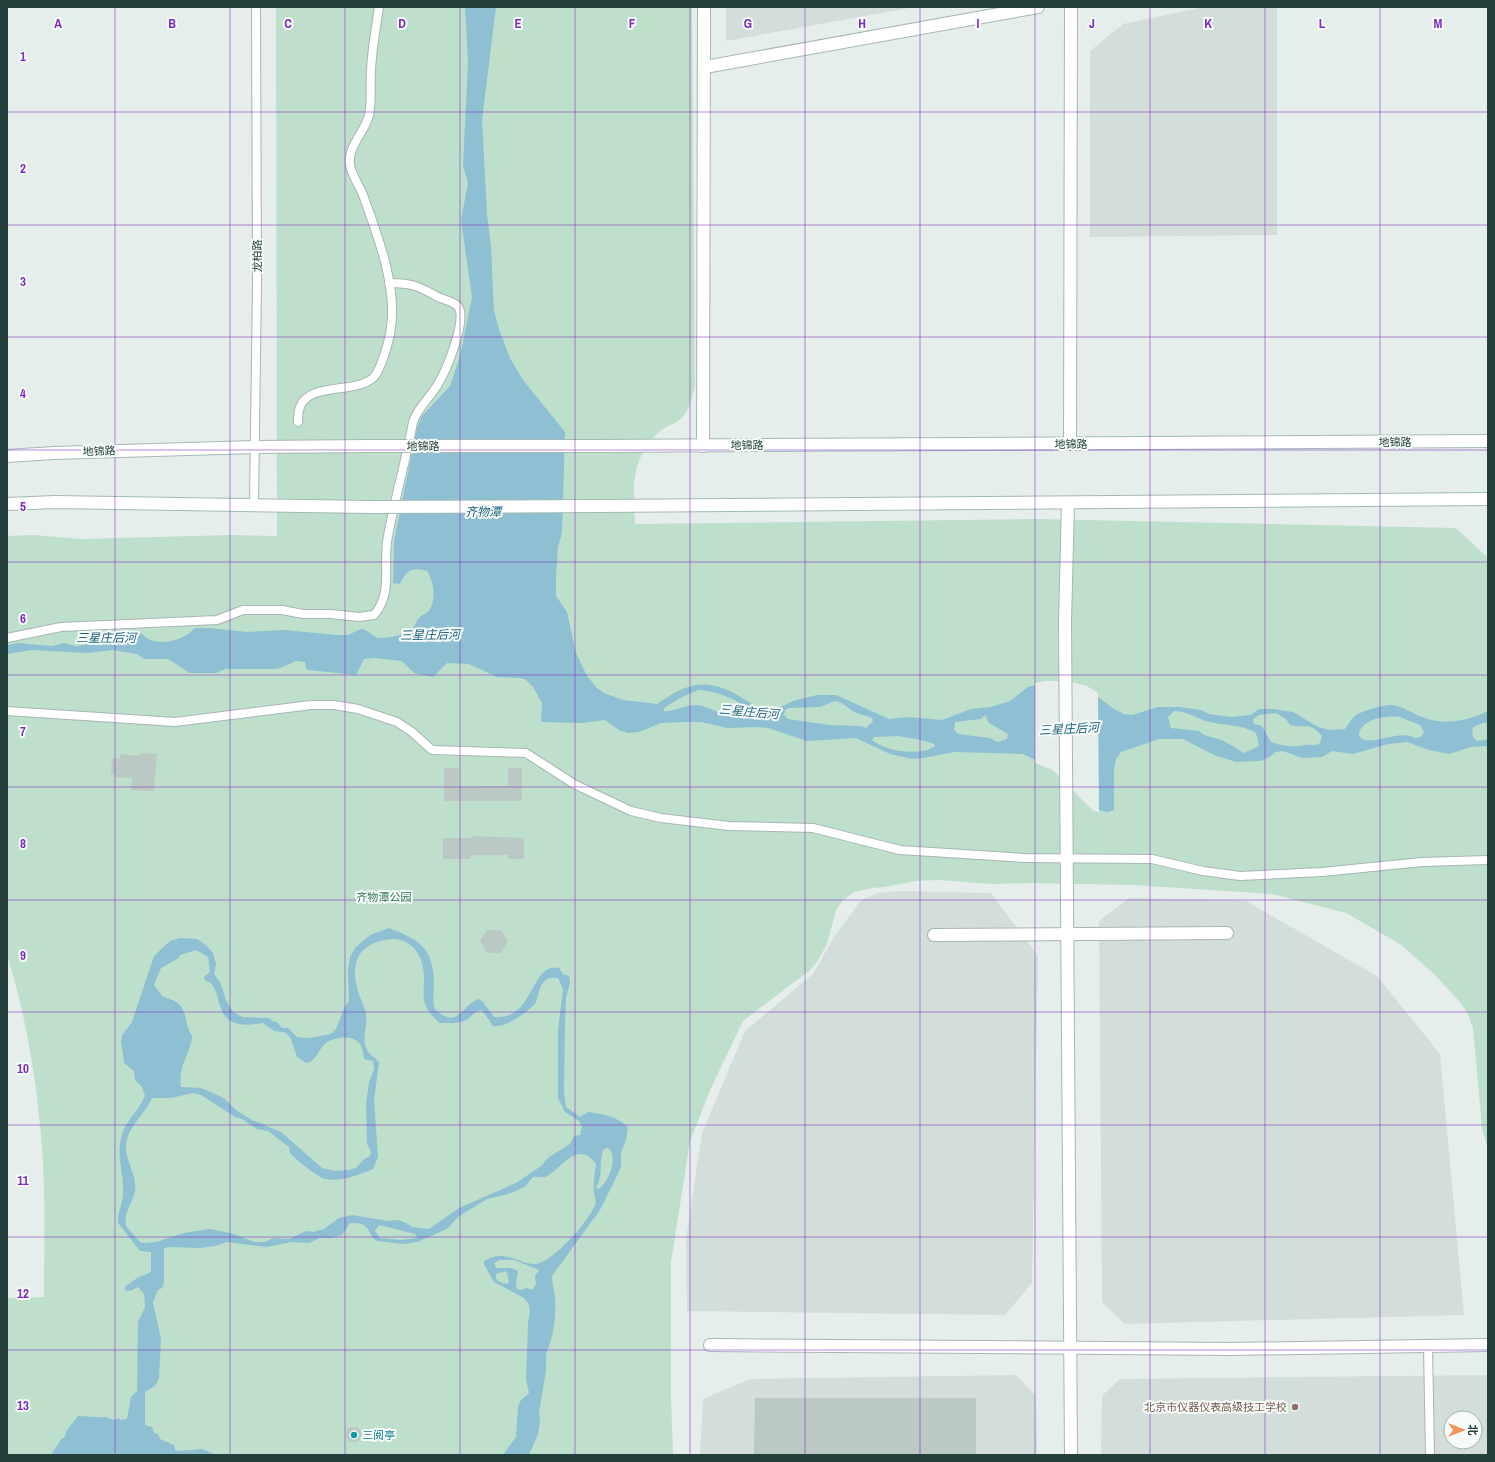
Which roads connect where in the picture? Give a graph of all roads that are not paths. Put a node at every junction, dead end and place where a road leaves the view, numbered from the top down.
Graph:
1 (256, 7) edge
2 (379, 7) edge
3 (704, 7) edge
4 (1038, 7) edge
5 (1071, 7) edge
6 (705, 66) junction
7 (389, 283) junction
8 (298, 422) dead end
9 (1488, 441) edge
10 (1070, 444) junction
11 (703, 446) junction
12 (255, 447) junction
13 (7, 456) edge
14 (1488, 500) edge
15 (1068, 503) junction
16 (7, 504) edge
17 (254, 505) junction
18 (7, 638) edge
19 (7, 712) edge
20 (1067, 858) junction
21 (1488, 860) edge
22 (1227, 933) dead end
23 (1068, 934) junction
24 (934, 935) dead end
25 (710, 1345) dead end
26 (1488, 1345) edge
27 (1428, 1346) junction
28 (1070, 1347) junction
29 (1071, 1455) edge
30 (1430, 1455) edge

1 - 12 lane, 龙柏路
2 - 7 lane
3 - 6 street
4 - 6 street
5 - 10 street
6 - 11 street
7 - 8 lane
7 - 18 lane
9 - 10 street, 地锦路
10 - 11 street, 地锦路
11 - 12 street, 地锦路, bridge
12 - 13 street, 地锦路
12 - 17 lane, 龙柏路
14 - 15 street
15 - 17 street, bridge
15 - 20 street
16 - 17 street
19 - 20 lane
20 - 21 lane
20 - 23 street
22 - 23 street
23 - 24 street
23 - 28 street
25 - 28 street
26 - 27 street
27 - 28 street
27 - 30 lane
28 - 29 street

